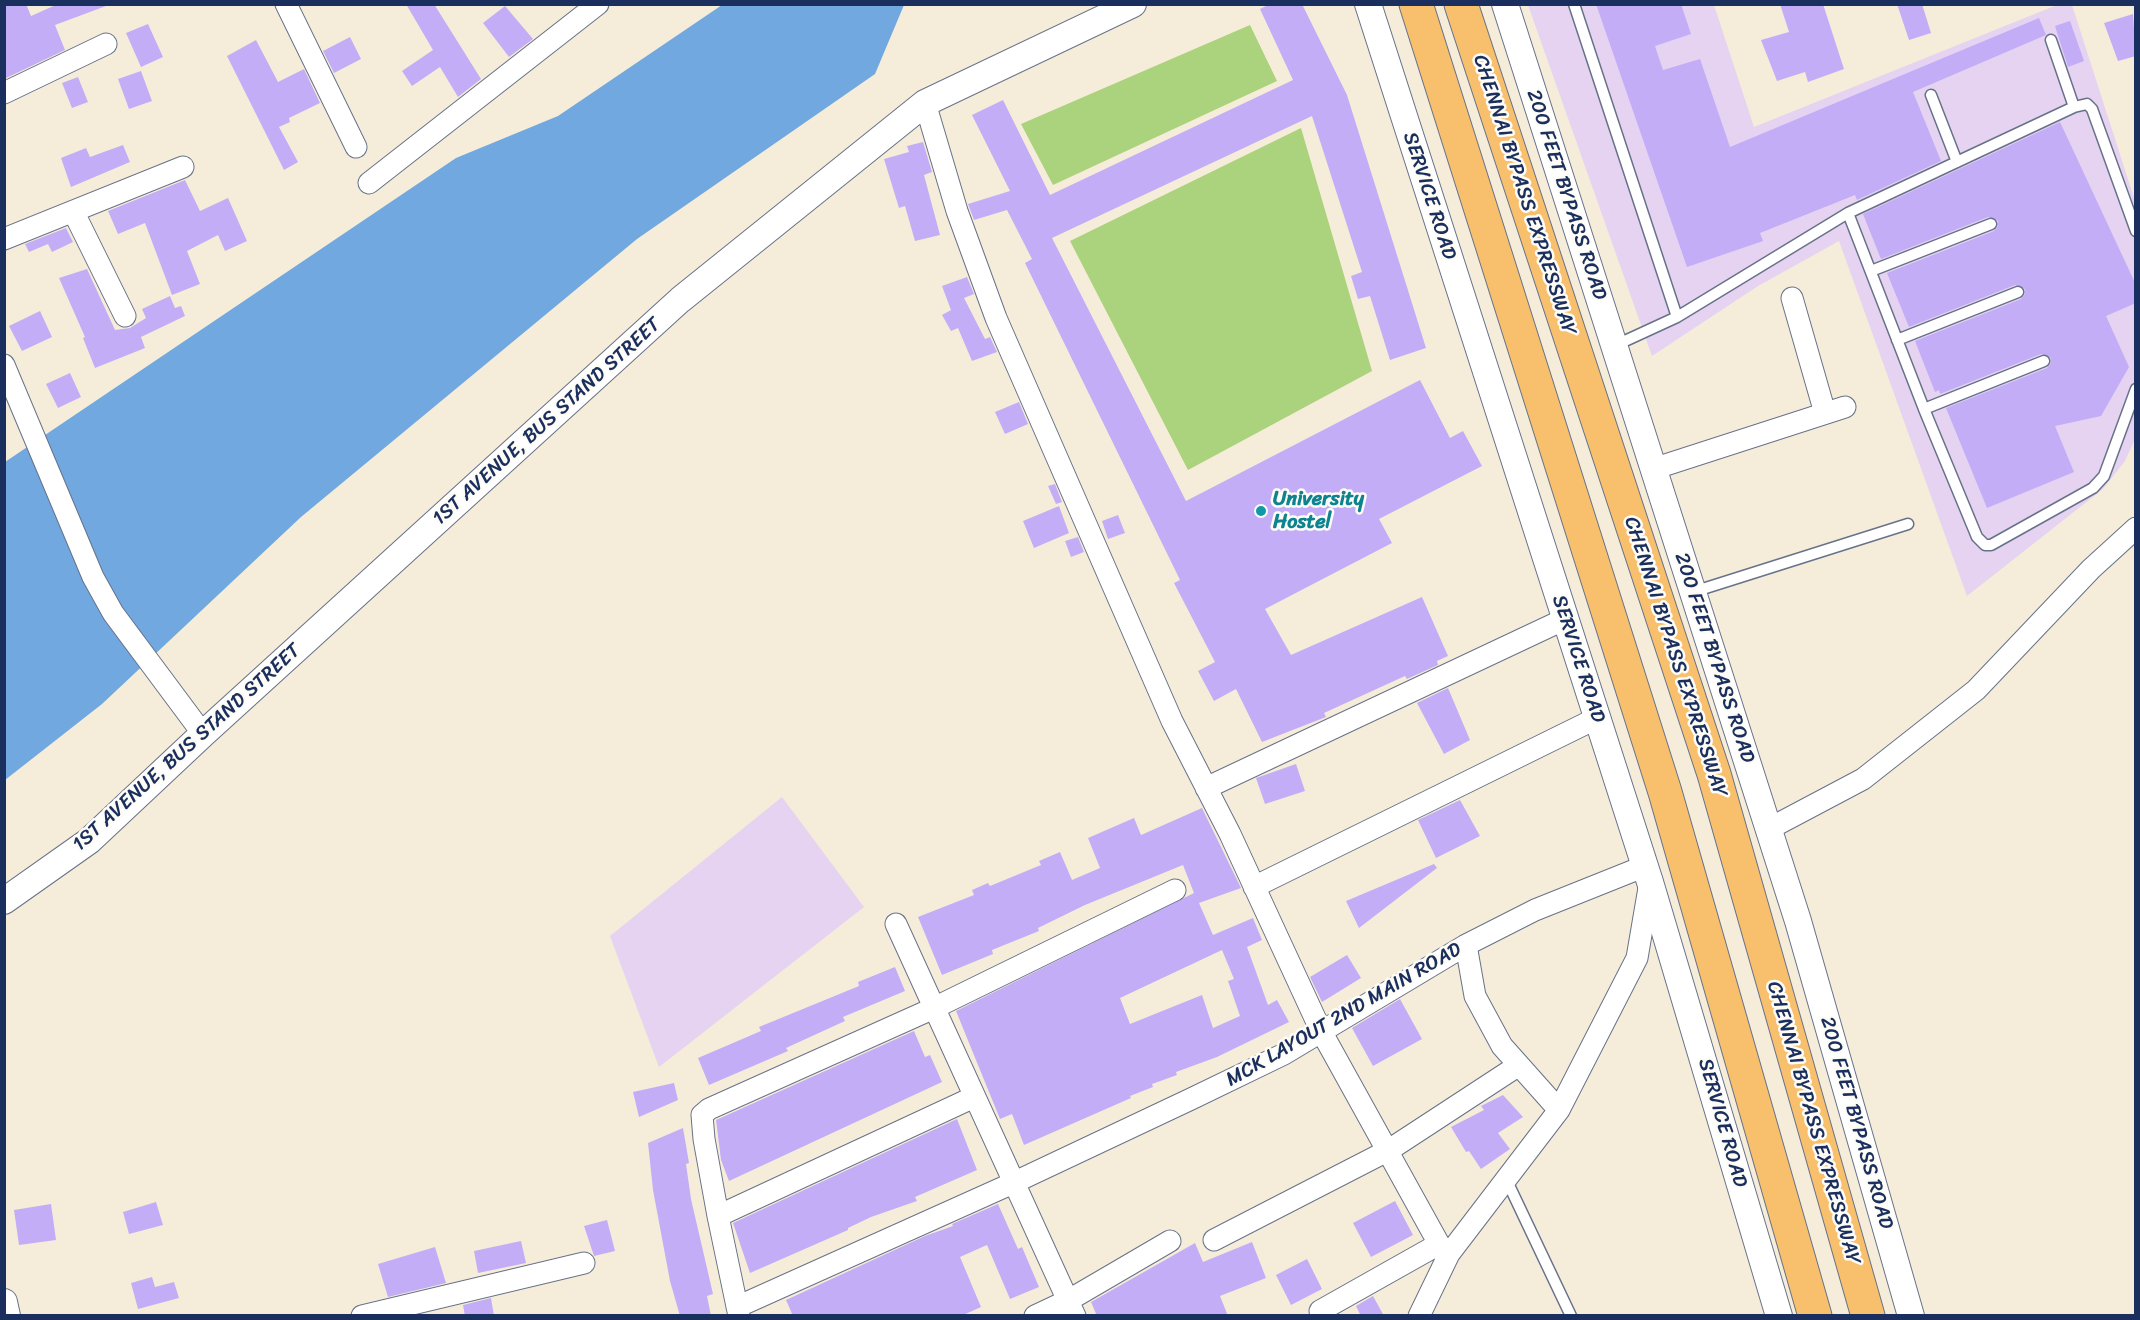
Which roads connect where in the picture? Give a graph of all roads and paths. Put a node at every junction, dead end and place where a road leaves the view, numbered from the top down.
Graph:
1 (285, 4) edge
2 (598, 4) edge
3 (1133, 4) edge
4 (1368, 4) edge
5 (1416, 4) edge
6 (1461, 4) edge
7 (1505, 4) edge
8 (1574, 4) edge
9 (2051, 40) dead end
10 (106, 44) dead end
11 (4, 93) edge
12 (1931, 95) dead end
13 (925, 103) junction
14 (2074, 107) junction
15 (356, 147) dead end
16 (1957, 162) junction
17 (183, 167) dead end
18 (369, 183) dead end
19 (74, 213) junction
20 (1848, 213) junction
21 (1991, 224) dead end
22 (2136, 231) edge
23 (4, 239) edge
24 (1871, 271) junction
25 (2018, 292) dead end
26 (1792, 298) dead end
27 (125, 316) dead end
28 (1677, 317) junction
29 (1897, 340) junction
30 (1614, 346) junction
31 (2044, 361) dead end
32 (4, 365) edge
33 (2136, 389) edge
34 (1924, 409) junction
35 (1653, 469) junction
36 (1908, 524) dead end
37 (2136, 528) edge
38 (1693, 592) junction
39 (1565, 619) junction
40 (1597, 718) junction
41 (203, 734) junction
42 (1206, 788) junction
43 (1768, 825) junction
44 (1647, 874) junction
45 (1254, 887) junction
46 (1175, 890) dead end
47 (4, 901) edge
48 (896, 924) dead end
49 (1466, 945) junction
50 (934, 1008) junction
51 (1321, 1031) junction
52 (1519, 1065) junction
53 (974, 1097) junction
54 (1559, 1110) junction
55 (1389, 1150) junction
56 (1507, 1180) junction
57 (1013, 1184) junction
58 (718, 1216) junction
59 (1214, 1240) dead end
60 (1170, 1242) dead end
61 (1444, 1249) junction
62 (584, 1263) dead end
63 (4, 1302) edge
64 (1072, 1308) edge
65 (738, 1311) edge
66 (1320, 1311) dead end
67 (363, 1315) edge
68 (7, 1316) edge
69 (1035, 1316) edge
70 (1419, 1316) edge
71 (1571, 1316) edge
72 (1779, 1316) edge
73 (1815, 1316) edge
74 (1868, 1316) edge
75 (1911, 1316) edge

1 - 15 street
2 - 18 street
3 - 13 street, 1ST AVENUE, BUS STAND STREET
4 - 39 street, SERVICE ROAD
5 - 73 highway
6 - 74 highway, CHENNAI BYPASS EXPRESSWAY
7 - 30 street, 200 FEET BYPASS ROAD
8 - 28 lane
9 - 14 lane
10 - 11 street
12 - 16 lane
13 - 41 street, 1ST AVENUE, BUS STAND STREET
13 - 42 street
14 - 16 lane
14 - 22 lane
16 - 20 lane
17 - 19 street
19 - 23 street
19 - 27 street
20 - 24 lane
20 - 28 lane
21 - 24 lane
24 - 29 lane
25 - 29 lane
26 - 35 street
28 - 30 lane
29 - 34 lane
30 - 35 street, 200 FEET BYPASS ROAD
31 - 34 lane
32 - 41 street
33 - 34 lane
35 - 38 street, 200 FEET BYPASS ROAD
36 - 38 lane
37 - 43 street
38 - 43 street, 200 FEET BYPASS ROAD
39 - 40 street, SERVICE ROAD
39 - 42 street
40 - 44 street, SERVICE ROAD
40 - 45 street
41 - 47 street, 1ST AVENUE, BUS STAND STREET
42 - 45 street
43 - 75 street, 200 FEET BYPASS ROAD
44 - 49 street, MCK LAYOUT 2ND MAIN ROAD
44 - 54 street
44 - 72 street, SERVICE ROAD
45 - 51 street
46 - 50 street
48 - 50 street
49 - 51 street, MCK LAYOUT 2ND MAIN ROAD
49 - 52 street
50 - 53 street
50 - 58 street
51 - 55 street
51 - 57 street, MCK LAYOUT 2ND MAIN ROAD
52 - 54 street
52 - 55 street
53 - 57 street
53 - 58 street
54 - 56 street
55 - 59 street
55 - 61 street
56 - 61 street
56 - 71 lane
57 - 64 street
57 - 65 street, MCK LAYOUT 2ND MAIN ROAD
58 - 65 street
60 - 64 street
61 - 66 street
61 - 70 street
62 - 67 street
63 - 68 street
64 - 69 street

